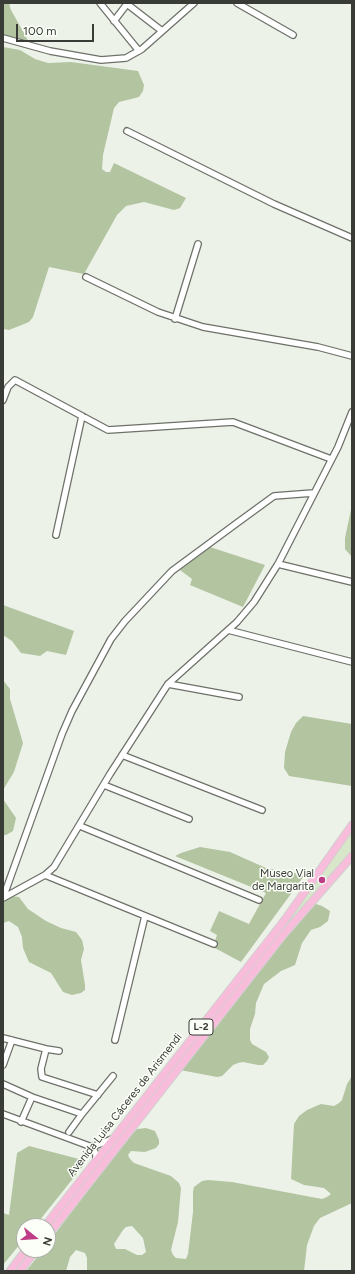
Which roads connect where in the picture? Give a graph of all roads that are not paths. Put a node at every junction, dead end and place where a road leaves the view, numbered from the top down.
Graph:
1 (100, 3) edge
2 (194, 3) edge
3 (238, 3) edge
4 (114, 21) junction
5 (162, 31) junction
6 (293, 35) dead end
7 (3, 38) edge
8 (139, 51) junction
9 (127, 131) dead end
10 (352, 238) edge
11 (198, 244) dead end
12 (86, 277) dead end
13 (174, 319) junction
14 (352, 356) edge
15 (3, 400) edge
16 (352, 412) edge
17 (82, 416) junction
18 (331, 459) junction
19 (313, 493) junction
20 (56, 535) dead end
21 (278, 564) junction
22 (352, 582) edge
23 (228, 630) junction
24 (352, 662) edge
25 (168, 684) junction
26 (239, 698) dead end
27 (122, 755) junction
28 (104, 785) junction
29 (262, 810) dead end
30 (189, 819) dead end
31 (352, 825) edge
32 (80, 826) junction
33 (352, 856) edge
34 (45, 875) junction
35 (3, 898) edge
36 (259, 900) dead end
37 (145, 916) junction
38 (214, 944) dead end
39 (3, 1038) edge
40 (12, 1040) junction
41 (115, 1040) dead end
42 (46, 1049) junction
43 (60, 1051) dead end
44 (3, 1065) edge
45 (113, 1076) dead end
46 (3, 1084) edge
47 (98, 1095) junction
48 (32, 1097) junction
49 (3, 1114) edge
50 (82, 1114) junction
51 (21, 1122) junction
52 (69, 1132) dead end
53 (113, 1139) junction
54 (92, 1147) junction
55 (96, 1160) junction
56 (51, 1218) edge
57 (56, 1225) edge
58 (20, 1258) edge
59 (30, 1258) edge
60 (10, 1271) edge
61 (20, 1271) edge

1 - 4 street
2 - 5 street
3 - 6 street
4 - 5 street
4 - 8 street
5 - 8 street
7 - 8 street
9 - 10 street
11 - 13 street
12 - 13 street
13 - 14 street
15 - 17 street
16 - 18 street
17 - 18 street
17 - 20 street
18 - 19 street
19 - 21 street
19 - 35 street
21 - 22 street
21 - 23 street
23 - 24 street
23 - 25 street
25 - 26 street
25 - 27 street
27 - 28 street
27 - 29 street
28 - 30 street
28 - 32 street
31 - 53 main road, Avenida Luisa Cáceres de Arismendi / L-2
32 - 34 street
32 - 36 street
33 - 57 main road, Avenida Luisa Cáceres de Arismendi / L-2
34 - 35 street
34 - 37 street
37 - 38 street
37 - 41 street
39 - 40 street
40 - 42 street
40 - 44 street
42 - 43 street
42 - 47 street
45 - 47 street
46 - 48 street
47 - 50 street
48 - 50 street
48 - 51 street
49 - 51 street
50 - 52 street
51 - 54 street
53 - 54 street
53 - 55 main road, Avenida Luisa Cáceres de Arismendi / L-2
54 - 55 street
55 - 56 main road, Avenida Luisa Cáceres de Arismendi / L-2
58 - 60 main road
59 - 61 main road

